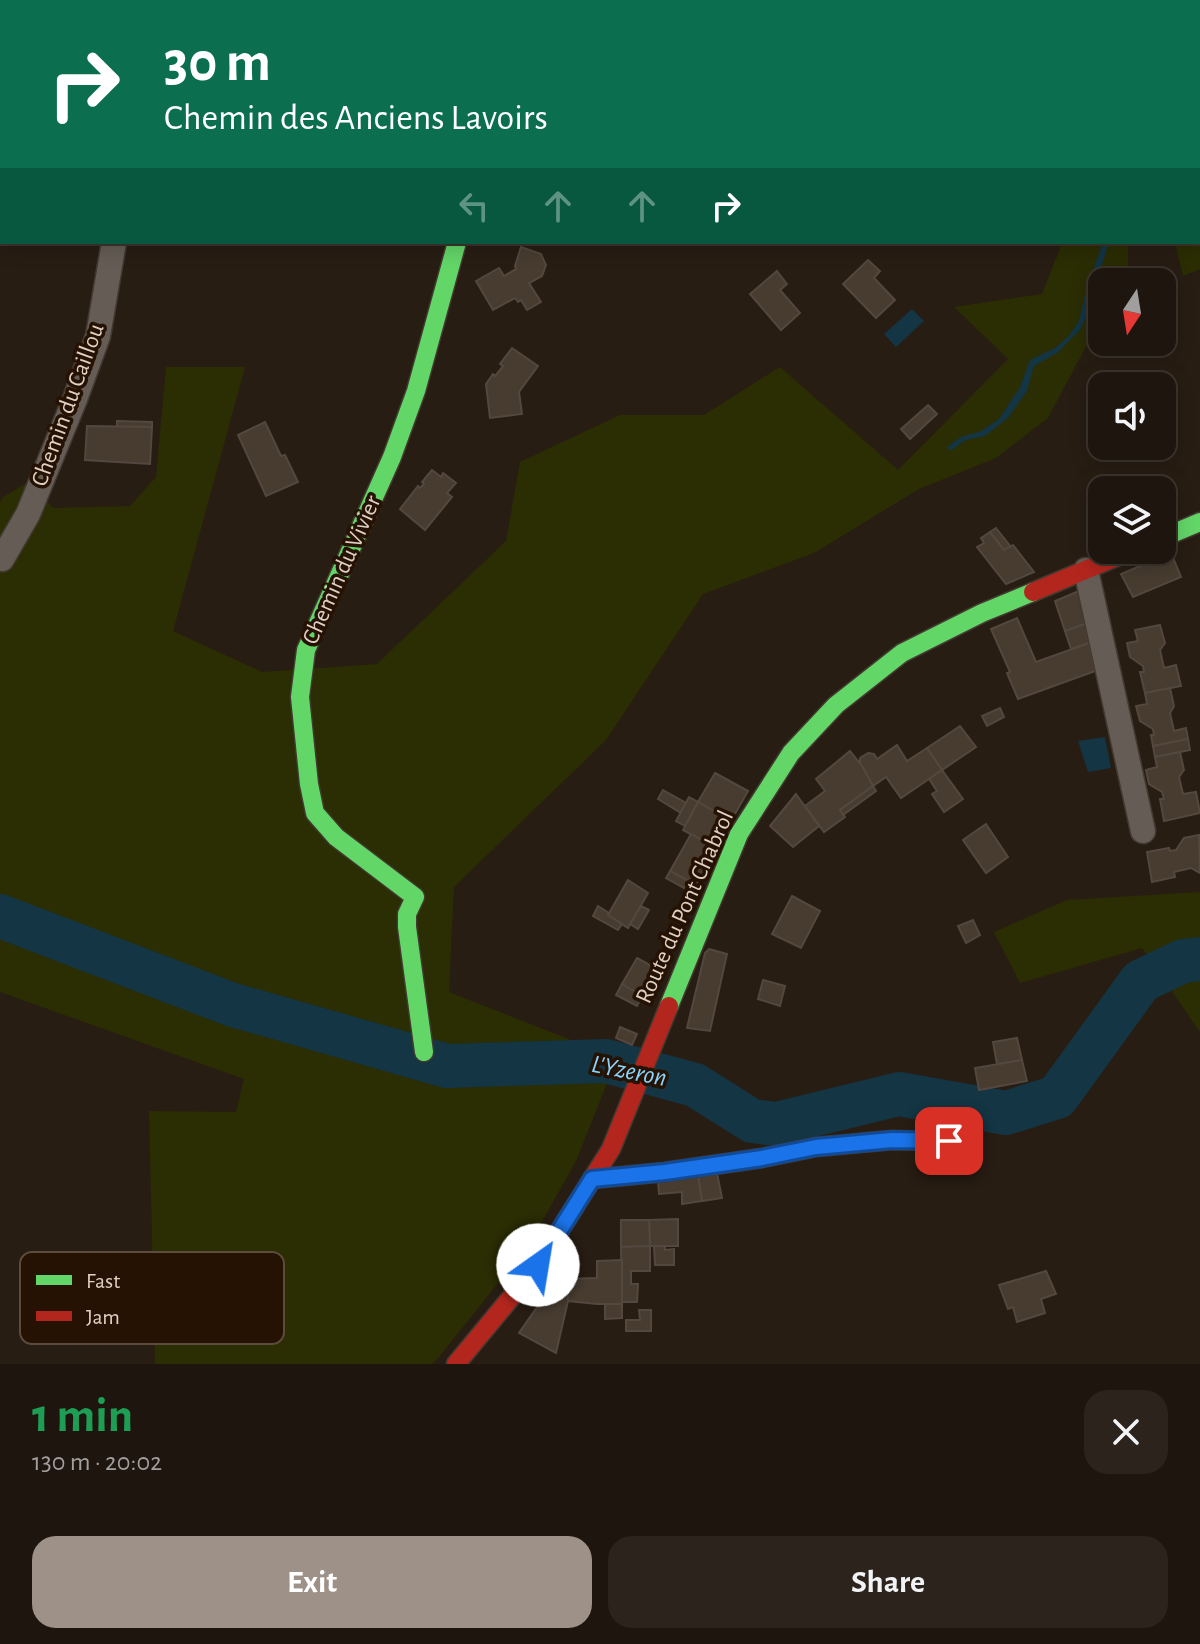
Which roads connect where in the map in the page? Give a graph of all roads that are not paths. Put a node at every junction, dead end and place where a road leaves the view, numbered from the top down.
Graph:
1 (114, 244) edge
2 (456, 244) edge
3 (1200, 522) edge
4 (1176, 532) edge
5 (0, 558) edge
6 (1100, 564) edge
7 (1086, 570) junction
8 (1143, 831) dead end
9 (424, 1052) dead end
10 (972, 1142) dead end
11 (592, 1179) junction
12 (456, 1364) edge

1 - 5 street, Chemin du Caillou
2 - 9 street, Chemin du Vivier
3 - 4 street
6 - 7 street, Route du Pont Chabrol
7 - 8 street
7 - 11 street, Route du Pont Chabrol
10 - 11 street
11 - 12 street, Route du Pont Chabrol

